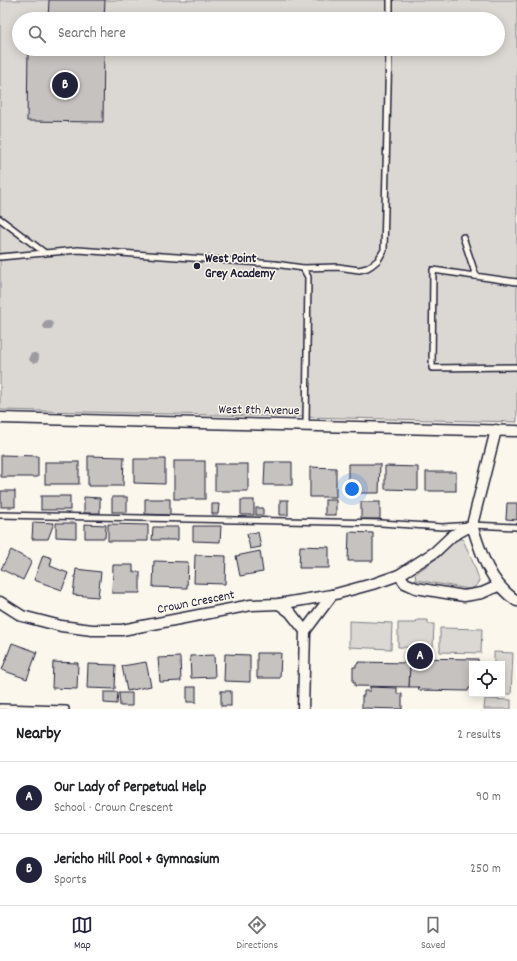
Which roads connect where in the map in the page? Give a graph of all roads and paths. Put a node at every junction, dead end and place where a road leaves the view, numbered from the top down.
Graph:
1 (390, 0) edge
2 (390, 12) edge
3 (389, 56) edge
4 (0, 219) edge
5 (463, 237) dead end
6 (45, 253) junction
7 (0, 257) edge
8 (303, 268) junction
9 (476, 276) junction
10 (517, 282) edge
11 (517, 367) edge
12 (0, 418) edge
13 (306, 425) junction
14 (496, 430) junction
15 (517, 431) edge
16 (0, 515) edge
17 (472, 525) junction
18 (517, 527) edge
19 (399, 575) junction
20 (498, 586) junction
21 (332, 595) junction
22 (517, 601) edge
23 (0, 602) edge
24 (279, 604) junction
25 (305, 631) junction
26 (0, 707) edge
27 (66, 709) edge
28 (303, 709) edge

1 - 2 lane
3 - 8 lane
4 - 6 lane
5 - 9 lane
6 - 7 lane
6 - 8 lane
8 - 13 lane
9 - 10 lane
9 - 11 lane
12 - 13 street, West 8th Avenue
13 - 14 street, West 8th Avenue
14 - 15 street, West 8th Avenue
14 - 17 street
16 - 17 lane
17 - 18 lane
17 - 19 street, Crown Crescent
17 - 20 street
19 - 20 street
19 - 21 street, Crown Crescent
20 - 22 street
21 - 24 street, Crown Crescent
21 - 25 street
23 - 24 street, Crown Crescent
24 - 25 street
25 - 28 street
26 - 27 lane

